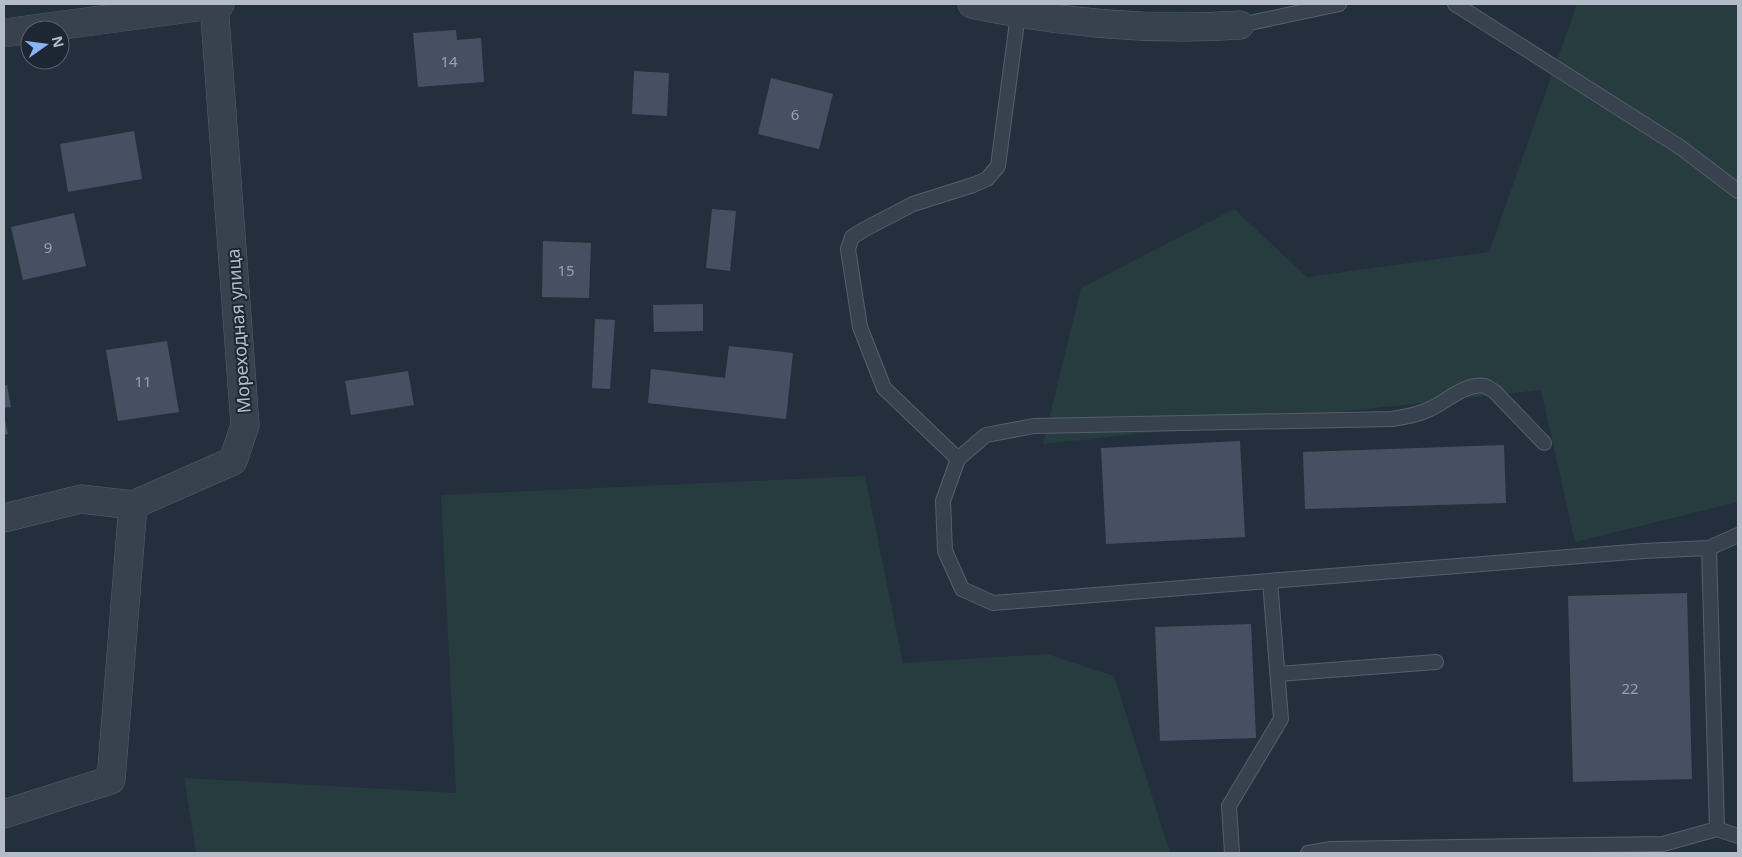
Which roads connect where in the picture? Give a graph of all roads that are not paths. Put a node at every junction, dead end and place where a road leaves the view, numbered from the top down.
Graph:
1 (216, 4) edge
2 (972, 4) edge
3 (1339, 4) edge
4 (1456, 4) edge
5 (1019, 9) edge
6 (1240, 25) joint
7 (4, 33) edge
8 (1738, 191) edge
9 (1544, 443) dead end
10 (958, 459) junction
11 (133, 505) junction
12 (4, 518) edge
13 (1738, 535) edge
14 (1709, 548) junction
15 (1270, 581) junction
16 (1436, 662) dead end
17 (1278, 674) junction
18 (4, 814) edge
19 (1717, 829) junction
20 (1738, 836) edge
21 (1232, 853) edge
22 (1308, 853) edge

1 - 7 street
1 - 11 street, Мореходная улица
2 - 5 street
3 - 6 lane
4 - 8 lane
5 - 6 street
5 - 10 lane
9 - 10 lane
10 - 15 lane
11 - 12 street
11 - 18 street
13 - 14 lane
14 - 15 lane
14 - 19 lane
15 - 17 lane
16 - 17 lane
17 - 21 lane
19 - 20 lane
19 - 22 lane

